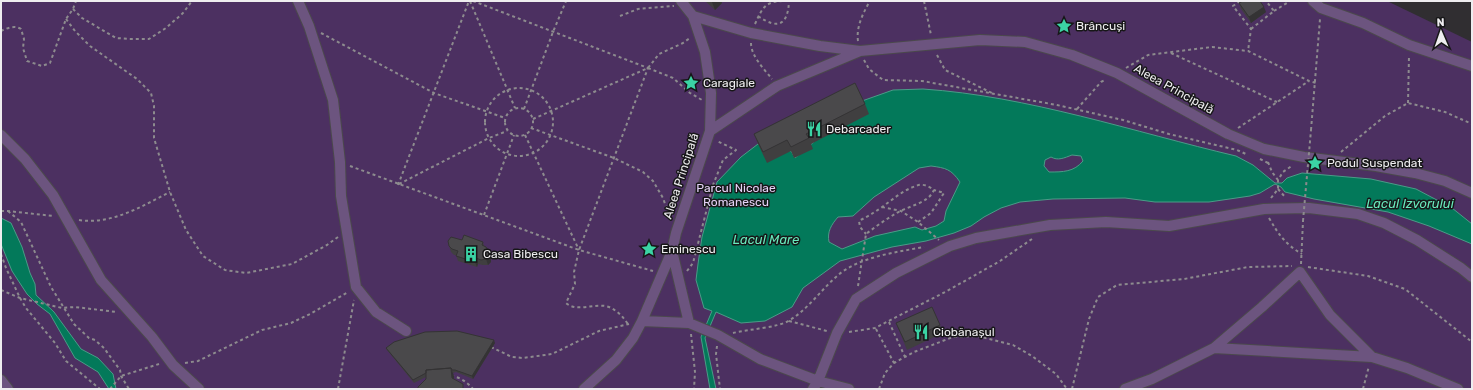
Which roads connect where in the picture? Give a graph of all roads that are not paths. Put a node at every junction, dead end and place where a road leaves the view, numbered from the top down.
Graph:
1 (298, 1) edge
2 (683, 3) edge
3 (1317, 4) edge
4 (693, 16) junction
5 (860, 51) junction
6 (1472, 66) edge
7 (709, 134) junction
8 (1, 135) edge
9 (1472, 193) edge
10 (672, 251) junction
11 (1472, 277) edge
12 (642, 321) junction
13 (689, 323) junction
14 (406, 331) dead end
15 (1214, 348) junction
16 (1372, 357) junction
17 (1, 380) edge
18 (816, 385) edge
19 (8, 389) edge
20 (199, 389) edge
21 (584, 389) edge
22 (849, 389) edge
23 (1125, 389) edge
24 (1458, 389) edge

1 - 14 street
2 - 4 street
3 - 6 street
4 - 5 street, Aleea Principală
4 - 7 street
5 - 7 street, Aleea Principală
5 - 9 street, Aleea Principală
7 - 10 street, Aleea Principală
8 - 20 street
10 - 12 street, Aleea Principală
10 - 13 street
11 - 18 street
12 - 13 street
12 - 21 street, Aleea Principală
13 - 18 street
15 - 16 street
15 - 16 street
15 - 23 street
16 - 24 street
17 - 19 street
18 - 22 street

